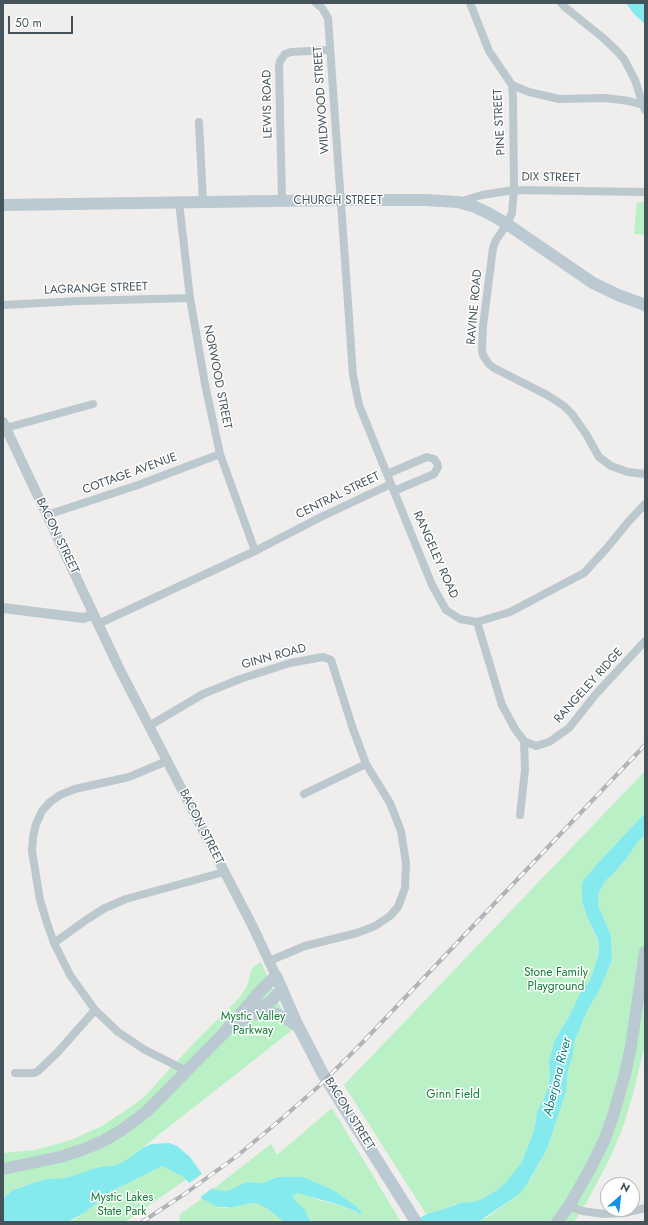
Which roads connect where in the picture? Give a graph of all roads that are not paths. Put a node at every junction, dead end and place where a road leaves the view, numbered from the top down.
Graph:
1 (317, 3) edge
2 (470, 3) edge
3 (561, 3) edge
4 (330, 50) junction
5 (512, 85) junction
6 (644, 107) edge
7 (199, 122) dead end
8 (514, 190) junction
9 (645, 192) edge
10 (341, 200) junction
11 (282, 201) junction
12 (179, 202) junction
13 (203, 202) junction
14 (458, 202) junction
15 (3, 205) edge
16 (508, 224) junction
17 (190, 298) junction
18 (3, 305) edge
19 (645, 305) edge
20 (93, 404) dead end
21 (5, 425) edge
22 (220, 454) junction
23 (387, 474) junction
24 (645, 474) edge
25 (392, 487) junction
26 (645, 504) edge
27 (47, 516) junction
28 (255, 551) junction
29 (3, 608) edge
30 (96, 620) junction
31 (476, 622) junction
32 (645, 641) edge
33 (149, 726) junction
34 (524, 741) junction
35 (167, 761) junction
36 (366, 764) junction
37 (304, 794) dead end
38 (520, 815) dead end
39 (224, 872) junction
40 (54, 943) junction
41 (645, 952) edge
42 (269, 961) junction
43 (276, 976) junction
44 (282, 989) junction
45 (95, 1010) junction
46 (251, 1015) junction
47 (300, 1030) junction
48 (224, 1033) junction
49 (186, 1071) junction
50 (15, 1073) dead end
51 (3, 1169) edge
52 (569, 1206) junction
53 (645, 1208) edge
54 (413, 1218) edge
55 (557, 1222) edge

1 - 4 street, WILDWOOD STREET
2 - 5 street, PINE STREET
3 - 6 street
4 - 10 street, WILDWOOD STREET
4 - 11 street, LEWIS ROAD
5 - 6 street
5 - 8 street, PINE STREET
7 - 13 street
8 - 9 street, DIX STREET
8 - 14 street, DIX STREET
8 - 16 street, PINE STREET
10 - 11 main road, CHURCH STREET
10 - 14 main road, CHURCH STREET
10 - 23 street, CENTRAL STREET
11 - 13 main road, CHURCH STREET
12 - 13 main road, CHURCH STREET
12 - 15 main road, CHURCH STREET
12 - 17 street, NORWOOD STREET
14 - 16 main road, CHURCH STREET
16 - 19 main road, CHURCH STREET
16 - 24 street, RAVINE ROAD
17 - 18 street, LAGRANGE STREET
17 - 22 street, NORWOOD STREET
20 - 21 street
21 - 27 street, BACON STREET
22 - 27 street, COTTAGE AVENUE
22 - 28 street, NORWOOD STREET
23 - 25 street, CENTRAL STREET
23 - 25 street
25 - 28 street, CENTRAL STREET
25 - 31 street, RANGELEY ROAD
26 - 31 street
27 - 30 street, BACON STREET
28 - 30 street, CENTRAL STREET
29 - 30 street
30 - 33 street, BACON STREET
31 - 34 street
32 - 34 street, RANGELEY RIDGE
33 - 35 street, BACON STREET
33 - 36 street, GINN ROAD
34 - 38 street
35 - 39 street, BACON STREET
35 - 40 street
36 - 37 street
36 - 42 street, GINN ROAD
39 - 40 street
39 - 42 street, BACON STREET
40 - 45 street
41 - 52 main road
42 - 43 street, BACON STREET
43 - 44 main road, BACON STREET
43 - 48 main road
44 - 46 main road
44 - 47 main road, BACON STREET
45 - 49 street
45 - 50 street
46 - 47 main road
46 - 48 main road
47 - 54 main road, BACON STREET
48 - 49 main road
49 - 51 main road
52 - 53 street
52 - 55 main road

